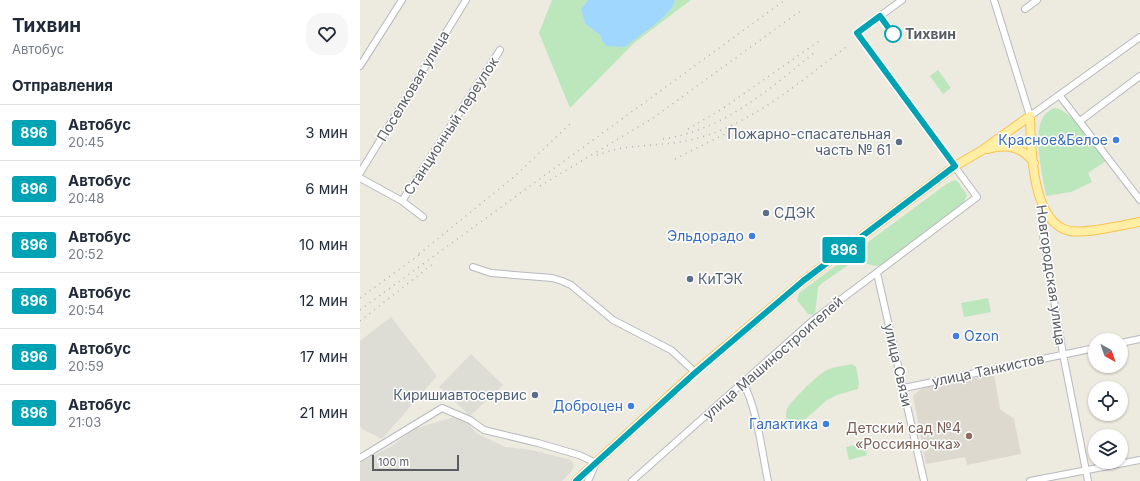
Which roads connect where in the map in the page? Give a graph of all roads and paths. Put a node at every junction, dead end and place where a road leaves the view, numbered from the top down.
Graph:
1 (402, 0) edge
2 (466, 0) edge
3 (902, 0) edge
4 (994, 0) edge
5 (1038, 0) edge
6 (1025, 9) dead end
7 (1140, 37) edge
8 (500, 50) dead end
9 (360, 66) edge
10 (1140, 76) edge
11 (1060, 96) junction
12 (1030, 116) junction
13 (1080, 121) junction
14 (981, 151) junction
15 (1034, 163) junction
16 (955, 166) junction
17 (360, 173) edge
18 (360, 178) edge
19 (1140, 200) edge
20 (402, 201) junction
21 (1044, 212) junction
22 (423, 217) dead end
23 (1140, 222) edge
24 (473, 267) dead end
25 (878, 273) junction
26 (1140, 339) edge
27 (1128, 342) edge
28 (1088, 349) edge
29 (1063, 354) junction
30 (696, 372) junction
31 (743, 383) junction
32 (904, 388) junction
33 (360, 458) edge
34 (1140, 460) edge
35 (596, 464) junction
36 (1086, 470) junction
37 (576, 481) edge
38 (588, 481) edge
39 (632, 481) edge
40 (768, 481) edge
41 (924, 481) edge
42 (1030, 481) edge
43 (1088, 481) edge

1 - 9 street
2 - 17 street, Поселковая улица
3 - 16 street
4 - 12 street, Новгородская улица
5 - 6 street
7 - 11 street
8 - 20 street, Станционный переулок
10 - 13 street
11 - 12 street
11 - 13 street
12 - 14 main road
12 - 15 main road, Новгородская улица
13 - 19 street
14 - 15 main road
14 - 16 main road
15 - 21 main road, Новгородская улица
16 - 25 street, улица Машиностроителей
16 - 30 main road
18 - 20 street
20 - 22 street
21 - 23 main road
21 - 29 street, Новгородская улица
24 - 30 street
25 - 31 street, улица Машиностроителей
25 - 32 street, улица Связи
26 - 27 street
28 - 29 street, улица Танкистов
29 - 32 street, улица Танкистов
29 - 36 street, Новгородская улица
30 - 35 main road
31 - 39 street, улица Машиностроителей
31 - 40 street
32 - 41 street, улица Связи
33 - 35 street
34 - 36 street
35 - 37 main road
35 - 38 street
36 - 42 street
36 - 43 street, Новгородская улица

